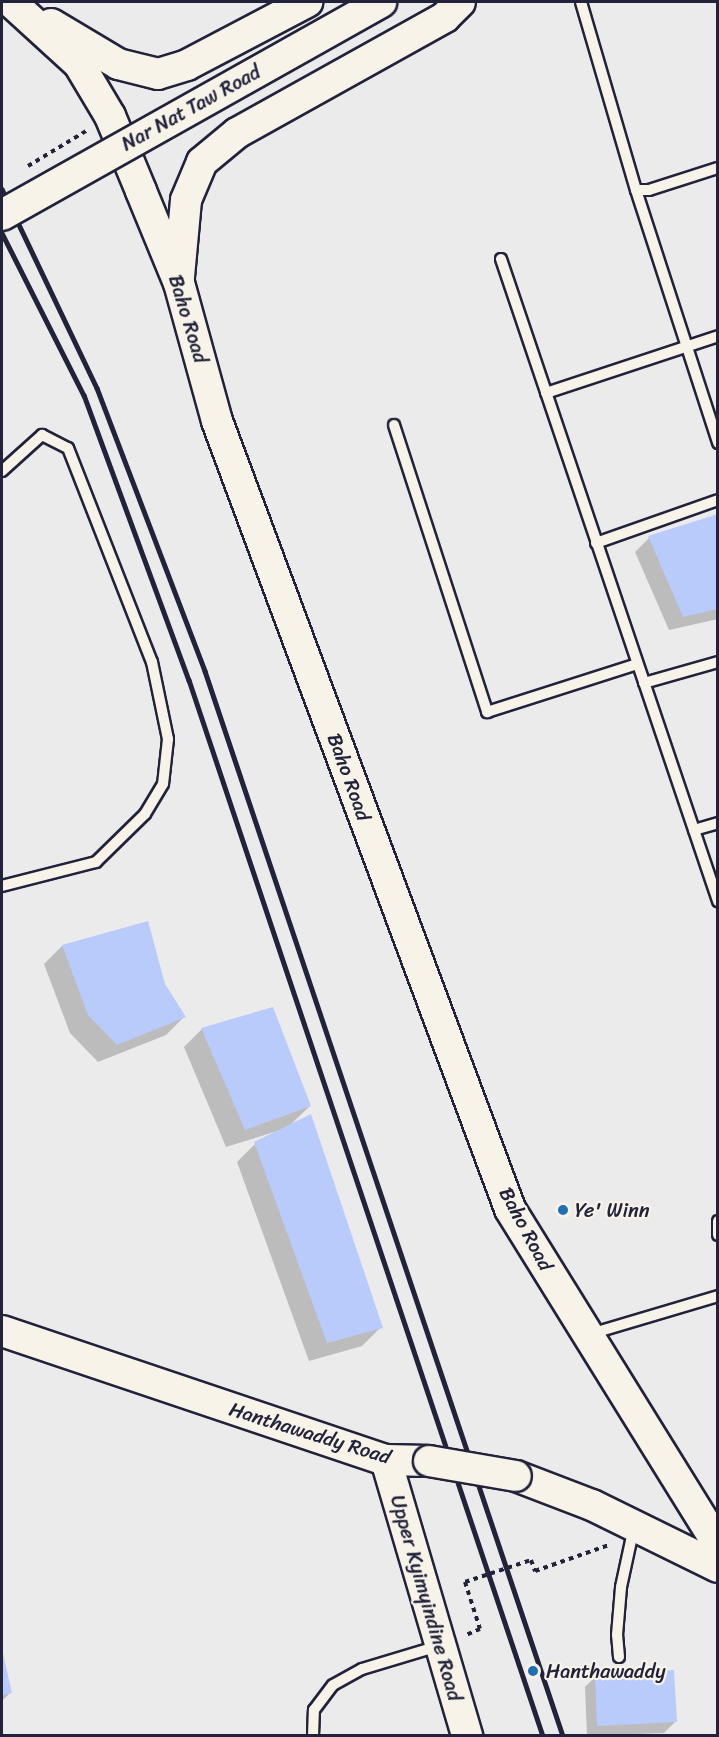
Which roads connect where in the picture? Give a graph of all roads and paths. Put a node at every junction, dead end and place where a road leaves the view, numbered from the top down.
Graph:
1 (307, 2) edge
2 (381, 2) edge
3 (460, 2) edge
4 (581, 2) edge
5 (14, 5) edge
6 (110, 116) junction
7 (717, 168) edge
8 (21, 170) dead end
9 (636, 190) junction
10 (2, 215) edge
11 (501, 259) dead end
12 (179, 283) junction
13 (717, 336) edge
14 (684, 347) junction
15 (546, 393) junction
16 (394, 425) dead end
17 (717, 443) edge
18 (2, 471) edge
19 (717, 500) edge
20 (596, 543) junction
21 (717, 662) edge
22 (638, 664) junction
23 (644, 683) junction
24 (717, 823) edge
25 (694, 831) junction
26 (2, 885) edge
27 (717, 901) edge
28 (717, 1221) edge
29 (717, 1234) edge
30 (717, 1296) edge
31 (2, 1331) edge
32 (587, 1335) junction
33 (386, 1460) junction
34 (592, 1505) junction
35 (634, 1527) junction
36 (717, 1545) edge
37 (717, 1567) edge
38 (439, 1646) junction
39 (619, 1657) dead end
40 (313, 1736) edge
41 (467, 1736) edge

1 - 5 main road
2 - 10 main road, Nar Nat Taw Road, bridge
3 - 12 main road
4 - 9 lane
5 - 6 main road, Baho Road
6 - 8 path
6 - 12 main road, Baho Road
7 - 9 lane
9 - 14 lane
11 - 15 lane
12 - 32 main road, Baho Road
13 - 14 lane
14 - 15 lane
14 - 17 lane
15 - 20 lane
16 - 22 lane
18 - 26 lane
19 - 20 lane
20 - 22 lane
21 - 23 lane
22 - 23 lane
23 - 25 lane
24 - 25 lane
25 - 27 lane
28 - 29 lane
30 - 32 lane
31 - 33 main road, Hanthawaddy Road
32 - 36 main road, Baho Road
33 - 34 main road, Hanthawaddy Road, bridge
33 - 38 main road, Upper Kyimyindine Road
34 - 35 main road, Hanthawaddy Road
34 - 38 path, bridge
35 - 37 main road, Hanthawaddy Road
35 - 39 lane
38 - 40 lane
38 - 41 main road, Upper Kyimyindine Road

